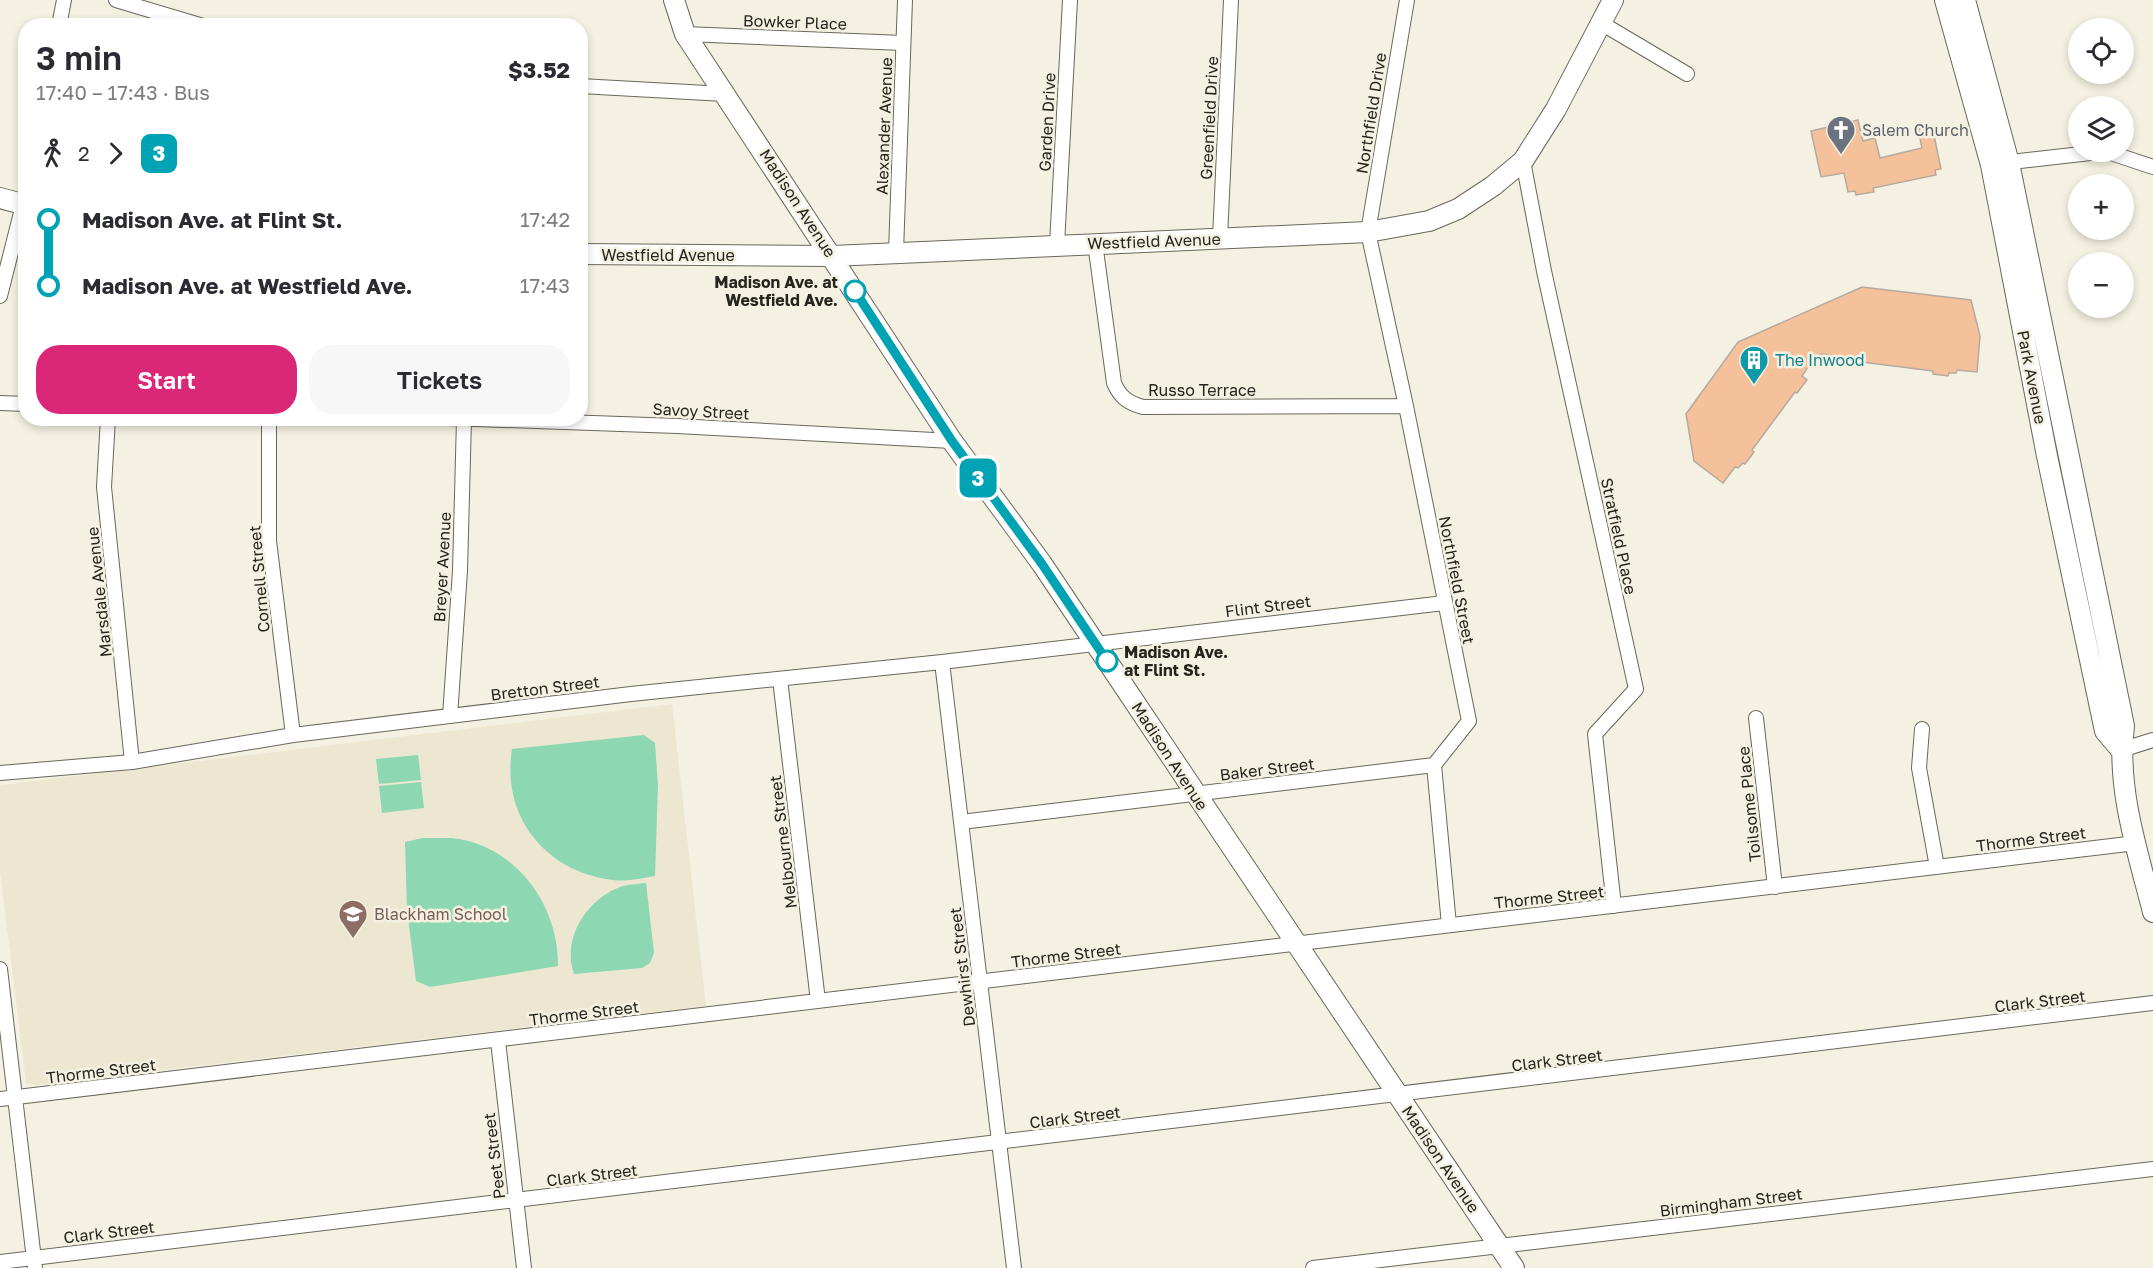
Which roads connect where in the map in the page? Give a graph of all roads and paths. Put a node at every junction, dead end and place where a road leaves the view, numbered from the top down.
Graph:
1 (64, 0) edge
2 (116, 0) edge
3 (674, 0) edge
4 (905, 0) edge
5 (1070, 0) edge
6 (1231, 0) edge
7 (1407, 0) edge
8 (1613, 0) edge
9 (1946, 0) edge
10 (1965, 0) edge
11 (61, 18) edge
12 (176, 18) edge
13 (1601, 23) junction
14 (685, 34) junction
15 (903, 43) junction
16 (1687, 74) dead end
17 (588, 86) edge
18 (725, 94) junction
19 (2068, 156) edge
20 (2134, 160) edge
21 (1523, 161) junction
22 (2000, 164) junction
23 (2153, 166) edge
24 (0, 198) edge
25 (18, 200) edge
26 (18, 228) edge
27 (1368, 232) junction
28 (1220, 238) junction
29 (1095, 243) junction
30 (1057, 245) junction
31 (896, 252) junction
32 (588, 254) edge
33 (832, 256) junction
34 (0, 296) edge
35 (0, 403) edge
36 (18, 404) edge
37 (1406, 406) junction
38 (588, 423) edge
39 (108, 426) edge
40 (270, 426) edge
41 (464, 426) edge
42 (952, 441) junction
43 (1444, 603) junction
44 (1095, 643) junction
45 (942, 662) junction
46 (780, 680) junction
47 (450, 716) junction
48 (1756, 718) dead end
49 (1922, 729) dead end
50 (293, 735) junction
51 (2153, 740) edge
52 (2121, 750) junction
53 (132, 762) junction
54 (1434, 765) junction
55 (0, 773) edge
56 (1195, 795) junction
57 (961, 822) junction
58 (2136, 843) junction
59 (1937, 867) junction
60 (1775, 887) junction
61 (1614, 906) junction
62 (2153, 912) edge
63 (1449, 925) junction
64 (1296, 945) junction
65 (0, 969) edge
66 (980, 982) junction
67 (819, 1001) junction
68 (2153, 1004) edge
69 (498, 1041) junction
70 (1399, 1096) junction
71 (15, 1098) junction
72 (0, 1099) edge
73 (999, 1142) junction
74 (2153, 1169) edge
75 (516, 1200) junction
76 (1499, 1246) junction
77 (0, 1262) edge
78 (35, 1263) edge
79 (524, 1268) edge
80 (1014, 1268) edge
81 (1313, 1268) edge
82 (1514, 1268) edge

1 - 11 street
2 - 12 street
3 - 14 main road, Madison Avenue
4 - 15 street, Alexander Avenue
5 - 30 street, Garden Drive
6 - 28 street, Greenfield Drive
7 - 27 street, Northfield Drive
8 - 13 main road, Westfield Avenue
9 - 22 main road, Park Avenue
10 - 22 main road, Park Avenue
13 - 16 street
13 - 21 main road, Westfield Avenue
14 - 15 street, Bowker Place
14 - 18 main road, Madison Avenue
15 - 31 street, Alexander Avenue
17 - 18 street
18 - 33 main road, Madison Avenue
19 - 22 street
20 - 23 street
21 - 27 main road, Westfield Avenue
21 - 61 street, Stratfield Place
22 - 52 main road, Park Avenue
24 - 25 main road
26 - 34 street
27 - 28 main road, Westfield Avenue
27 - 37 street, Northfield Street
28 - 29 main road, Westfield Avenue
29 - 30 main road, Westfield Avenue
29 - 37 street, Russo Terrace
30 - 31 main road, Westfield Avenue
31 - 33 main road, Westfield Avenue
32 - 33 main road, Westfield Avenue
33 - 42 main road, Madison Avenue
35 - 36 street
37 - 43 street, Northfield Street
38 - 42 street, Savoy Street
39 - 53 street, Marsdale Avenue
40 - 50 street, Cornell Street
41 - 47 street, Breyer Avenue
42 - 44 main road, Madison Avenue
43 - 44 street, Flint Street
43 - 54 street, Northfield Street
44 - 45 street, Bretton Street
44 - 56 main road, Madison Avenue
45 - 46 street, Bretton Street
45 - 57 street, Dewhirst Street
46 - 47 street, Bretton Street
46 - 67 street, Melbourne Street
47 - 50 street, Bretton Street
48 - 60 street, Toilsome Place
49 - 59 street
50 - 53 street, Bretton Street
51 - 52 street
52 - 58 main road, Park Avenue
53 - 55 street, Bretton Street
54 - 56 street, Baker Street
54 - 63 street
56 - 57 street, Baker Street
56 - 64 main road, Madison Avenue
57 - 66 street, Dewhirst Street
58 - 59 street, Thorme Street
58 - 62 main road, Park Avenue
59 - 60 street, Thorme Street
60 - 61 street, Thorme Street
61 - 63 street, Thorme Street
63 - 64 street, Thorme Street
64 - 66 street, Thorme Street
64 - 70 main road, Madison Avenue
65 - 71 street
66 - 67 street, Thorme Street
66 - 73 street, Dewhirst Street
67 - 69 street, Thorme Street
68 - 70 street, Clark Street
69 - 71 street, Thorme Street
69 - 75 street, Peet Street
70 - 73 street, Clark Street
70 - 76 main road, Madison Avenue
71 - 72 street, Thorme Street
71 - 78 street
73 - 75 street, Clark Street
73 - 80 street, Dewhirst Street
74 - 76 street, Birmingham Street
75 - 78 street, Clark Street
75 - 79 street, Peet Street
76 - 81 street, Birmingham Street
76 - 82 main road, Madison Avenue
77 - 78 street, Clark Street

